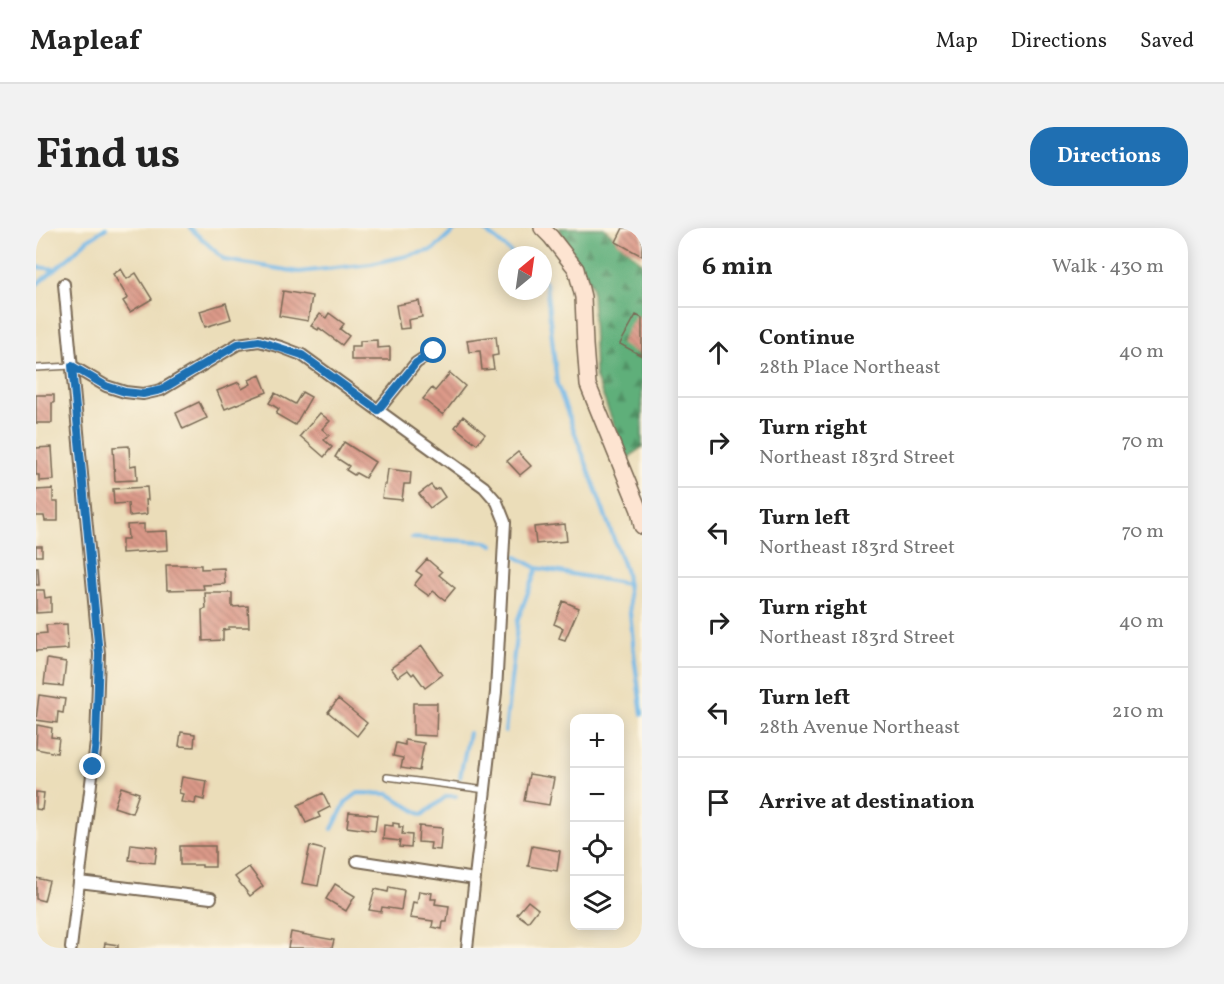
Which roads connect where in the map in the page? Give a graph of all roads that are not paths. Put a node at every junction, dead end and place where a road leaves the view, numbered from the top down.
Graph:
1 (542, 228) edge
2 (64, 284) dead end
3 (434, 351) dead end
4 (72, 366) junction
5 (36, 368) edge
6 (378, 410) junction
7 (642, 526) edge
8 (387, 777) dead end
9 (486, 790) junction
10 (357, 861) dead end
11 (475, 879) junction
12 (79, 882) junction
13 (211, 898) dead end
14 (71, 948) edge
15 (467, 948) edge

1 - 7 street
2 - 4 street
3 - 6 street
4 - 5 lane
4 - 6 street
4 - 12 street
6 - 9 street
8 - 9 lane
9 - 11 street
10 - 11 street
11 - 15 street
12 - 13 street
12 - 14 street

